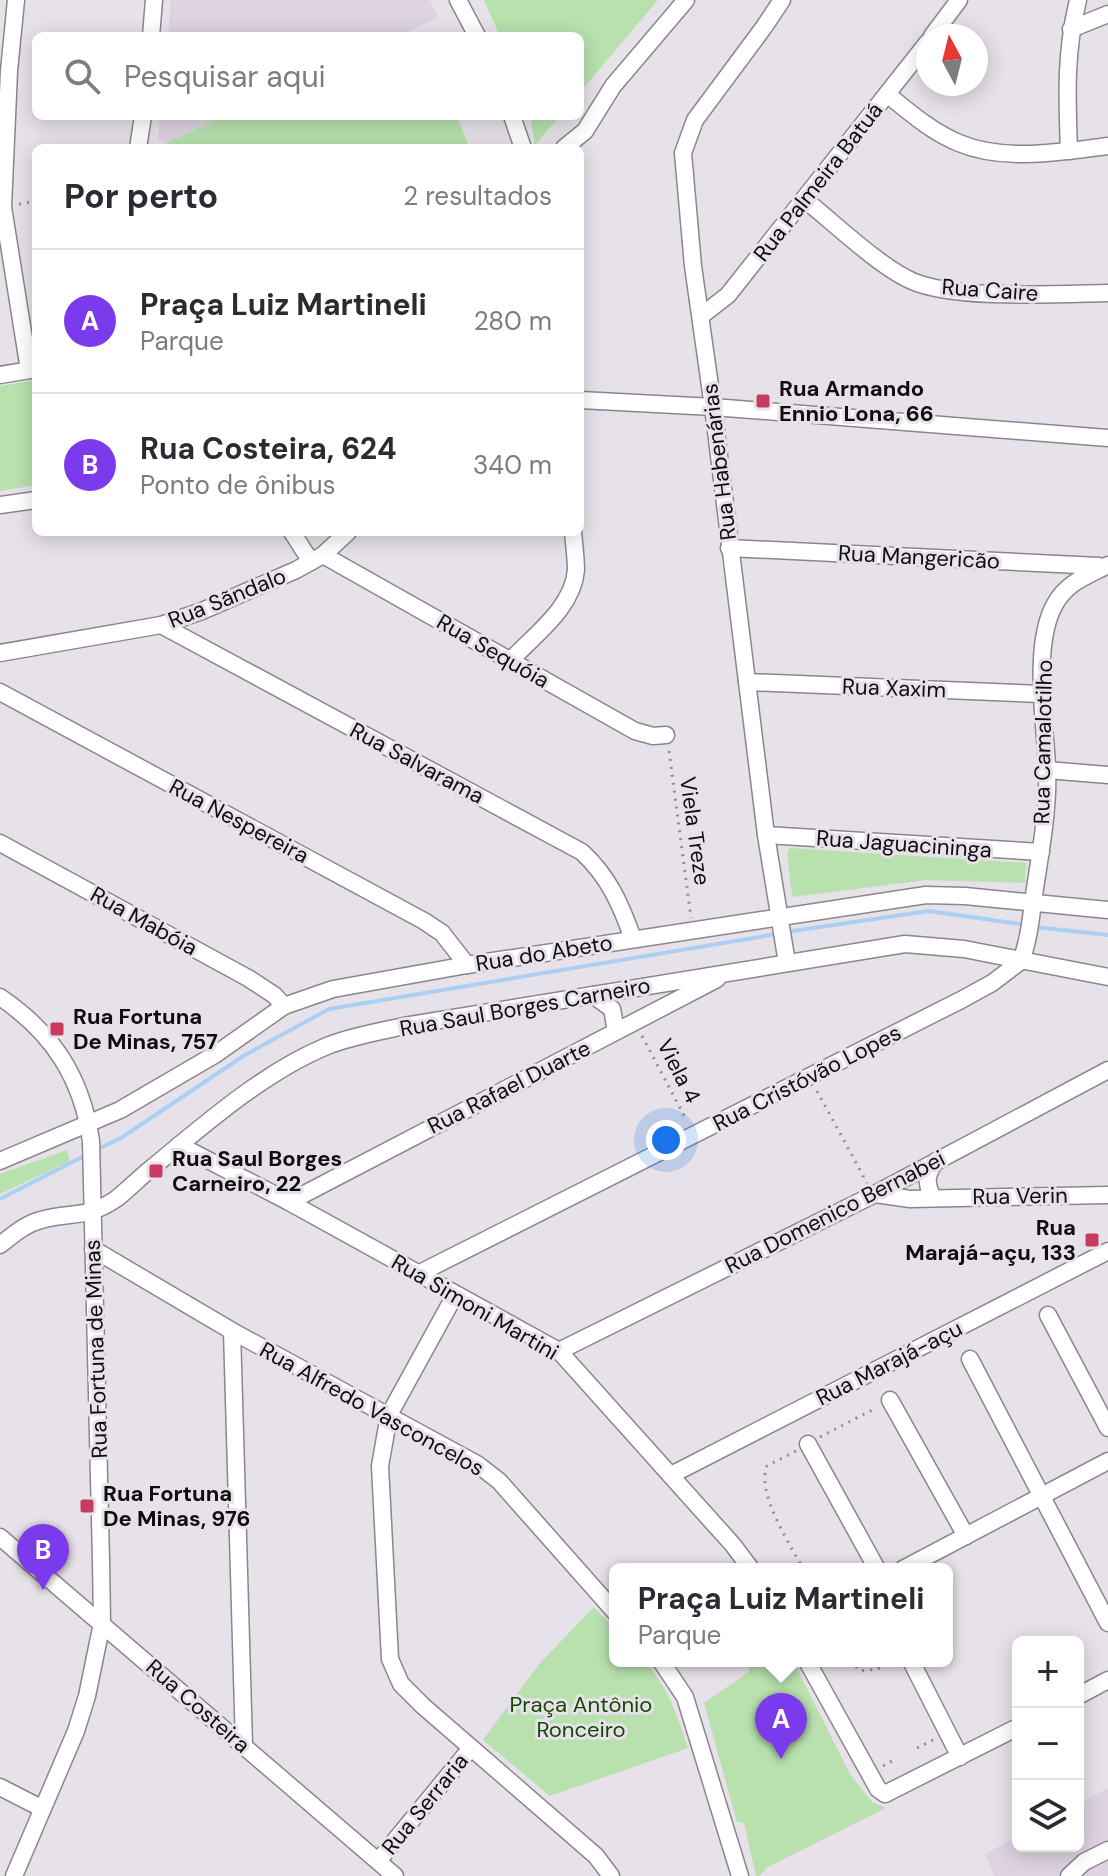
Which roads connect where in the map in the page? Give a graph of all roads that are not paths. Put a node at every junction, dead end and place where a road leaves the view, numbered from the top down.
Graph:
1 (16, 0) edge
2 (154, 0) edge
3 (458, 0) edge
4 (686, 0) edge
5 (782, 0) edge
6 (959, 0) edge
7 (1078, 0) edge
8 (1108, 14) edge
9 (941, 24) edge
10 (1071, 29) junction
11 (151, 32) edge
12 (475, 32) edge
13 (916, 57) edge
14 (887, 94) junction
15 (142, 120) edge
16 (513, 120) edge
17 (139, 144) edge
18 (522, 144) edge
19 (569, 144) edge
20 (1108, 146) edge
21 (1069, 151) junction
22 (804, 199) junction
23 (1108, 293) edge
24 (701, 316) junction
25 (32, 364) edge
26 (32, 369) edge
27 (0, 375) edge
28 (584, 400) edge
29 (713, 407) junction
30 (1108, 438) edge
31 (32, 501) edge
32 (0, 505) edge
33 (296, 536) edge
34 (343, 536) edge
35 (573, 536) edge
36 (729, 548) junction
37 (317, 558) junction
38 (1107, 567) edge
39 (161, 625) junction
40 (0, 653) edge
41 (510, 661) junction
42 (747, 682) junction
43 (0, 692) edge
44 (1041, 694) junction
45 (666, 735) road end
46 (1047, 770) junction
47 (1108, 775) edge
48 (766, 835) junction
49 (0, 843) edge
50 (1041, 852) junction
51 (1032, 909) junction
52 (1108, 910) edge
53 (780, 922) junction
54 (633, 939) junction
55 (1023, 956) junction
56 (786, 958) junction
57 (467, 965) junction
58 (729, 973) junction
59 (1108, 977) edge
60 (593, 995) junction
61 (0, 997) edge
62 (284, 1006) junction
63 (616, 1031) junction
64 (1108, 1070) edge
65 (88, 1123) junction
66 (179, 1145) junction
67 (0, 1161) edge
68 (936, 1161) junction
69 (874, 1194) junction
70 (1108, 1195) edge
71 (933, 1198) junction
72 (289, 1202) junction
73 (91, 1213) junction
74 (0, 1245) edge
75 (93, 1249) junction
76 (1108, 1251) edge
77 (418, 1274) junction
78 (455, 1295) junction
79 (1048, 1315) dead end
80 (232, 1331) junction
81 (559, 1351) junction
82 (970, 1359) dead end
83 (890, 1400) dead end
84 (389, 1415) junction
85 (1108, 1428) edge
86 (808, 1444) dead end
87 (1108, 1461) edge
88 (671, 1475) junction
89 (1040, 1497) junction
90 (966, 1536) junction
91 (0, 1537) edge
92 (746, 1563) edge
93 (874, 1563) edge
94 (914, 1563) edge
95 (609, 1605) edge
96 (102, 1623) junction
97 (1108, 1623) edge
98 (665, 1667) edge
99 (810, 1667) edge
100 (914, 1667) edge
101 (1108, 1680) edge
102 (1084, 1693) edge
103 (1012, 1730) edge
104 (244, 1745) junction
105 (471, 1748) junction
106 (960, 1757) junction
107 (0, 1787) edge
108 (41, 1808) junction
109 (1108, 1850) edge
110 (379, 1860) junction
111 (14, 1876) edge
112 (395, 1876) edge
113 (611, 1876) edge
114 (740, 1876) edge
115 (1069, 1876) edge

1 - 25 street
2 - 11 street
3 - 12 street
4 - 19 street
5 - 24 street, Rua Habenárias
6 - 9 street
7 - 10 street
8 - 10 street
10 - 21 street
13 - 14 street, Rua Palmeira Batuá
14 - 21 street
14 - 22 street, Rua Palmeira Batuá
15 - 17 street
16 - 18 street
20 - 21 street
22 - 23 street, Rua Caire
22 - 24 street, Rua Palmeira Batuá
24 - 29 street, Rua Habenárias
26 - 27 street
28 - 29 street
29 - 30 street
29 - 36 street, Rua Habenárias
31 - 32 street
33 - 37 street
34 - 37 street, Rua Sãndalo
35 - 41 street
36 - 38 street, Rua Mangericão
36 - 42 street, Rua Habenárias
37 - 39 street, Rua Sãndalo
37 - 41 street, Rua Sequóia
38 - 44 street, Rua Camalotilho
39 - 40 street, Rua Sãndalo
39 - 54 street, Rua Salvarama
41 - 45 street, Rua Sequóia
42 - 44 street, Rua Xaxim
42 - 48 street, Rua Habenárias
43 - 57 street, Rua Nespereira
44 - 46 street, Rua Camalotilho
46 - 47 street
46 - 50 street, Rua Camalotilho
48 - 50 street, Rua Jaguacininga
48 - 53 street, Rua Habenárias
49 - 62 street, Rua Mabóia
50 - 51 street, Rua Camalotilho
51 - 52 street, Rua do Abeto
51 - 53 street, Rua do Abeto
51 - 55 street, Rua Camalotilho
53 - 54 street, Rua do Abeto
53 - 56 street, Rua Habenárias
54 - 57 street, Rua do Abeto
55 - 56 street, Rua Saul Borges Carneiro
55 - 59 street, Rua Saul Borges Carneiro
55 - 77 street, Rua Cristóvão Lopes
56 - 58 street, Rua Saul Borges Carneiro
57 - 62 street, Rua do Abeto
58 - 60 street, Rua Saul Borges Carneiro
58 - 63 street, Rua Rafael Duarte
60 - 63 street
60 - 66 street, Rua Saul Borges Carneiro
61 - 65 street
62 - 65 street, Rua do Abeto
63 - 72 street, Rua Rafael Duarte
64 - 68 street, Rua Domenico Bernabei
65 - 67 street, Rua do Abeto
65 - 73 street, Rua Fortuna de Minas
66 - 72 street, Rua Simoni Martini
66 - 73 street, Rua Saul Borges Carneiro
68 - 69 street, Rua Domenico Bernabei
68 - 71 street
69 - 71 street, Rua Verin
69 - 81 street, Rua Domenico Bernabei
70 - 71 street, Rua Verin
72 - 77 street, Rua Simoni Martini
73 - 74 street, Rua Saul Borges Carneiro
73 - 75 street, Rua Fortuna de Minas
75 - 80 street, Rua Alfredo Vasconcelos
75 - 96 street, Rua Fortuna de Minas
76 - 88 street, Rua Marajá-açu
77 - 78 street, Rua Simoni Martini
78 - 81 street, Rua Simoni Martini
78 - 84 street
79 - 85 street
80 - 84 street, Rua Alfredo Vasconcelos
80 - 104 street
81 - 88 street, Rua Simoni Martini
82 - 89 street
83 - 90 street
84 - 95 street, Rua Alfredo Vasconcelos
84 - 105 street
86 - 93 street
87 - 89 street
88 - 92 street, Rua Simoni Martini
89 - 90 street
89 - 97 street
90 - 94 street
91 - 96 street, Rua Costeira
96 - 104 street, Rua Costeira
96 - 108 street, Rua Fortuna de Minas
98 - 114 street
99 - 106 street
100 - 106 street
101 - 102 street
103 - 106 street
104 - 110 street, Rua Costeira
105 - 110 street, Rua Serraria
105 - 113 street
107 - 108 street
108 - 111 street, Rua Fortuna de Minas
109 - 115 street
110 - 112 street, Rua Costeira

